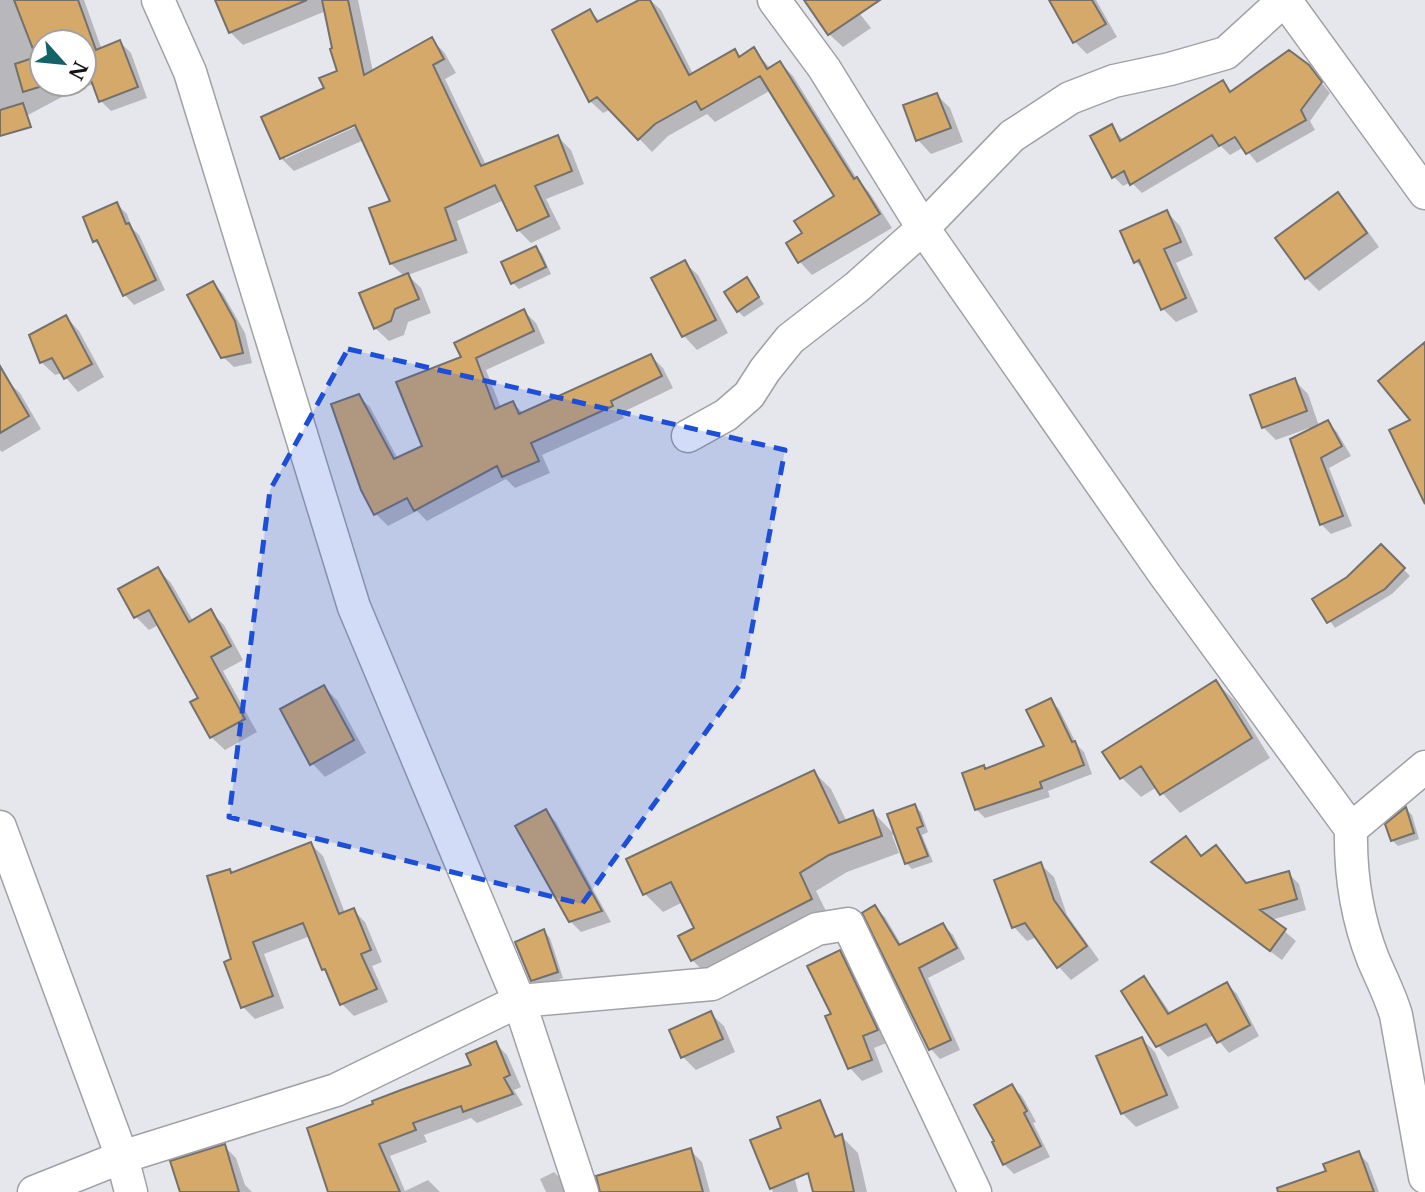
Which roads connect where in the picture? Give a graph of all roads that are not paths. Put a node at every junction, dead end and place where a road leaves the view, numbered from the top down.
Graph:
1 (158, 0) edge
2 (774, 0) edge
3 (1285, 0) edge
4 (1425, 193) edge
5 (923, 228) junction
6 (688, 436) dead end
7 (1425, 767) edge
8 (0, 827) edge
9 (1351, 829) junction
10 (519, 1001) junction
11 (122, 1157) junction
12 (1425, 1177) edge
13 (34, 1192) edge
14 (131, 1192) edge
15 (583, 1192) edge
16 (975, 1192) edge

1 - 10 street
2 - 5 street
3 - 4 street
3 - 5 street
5 - 6 street
5 - 9 street
7 - 9 street
8 - 11 street
9 - 12 street
10 - 11 street
10 - 15 street
10 - 16 street
11 - 13 street
11 - 14 street

